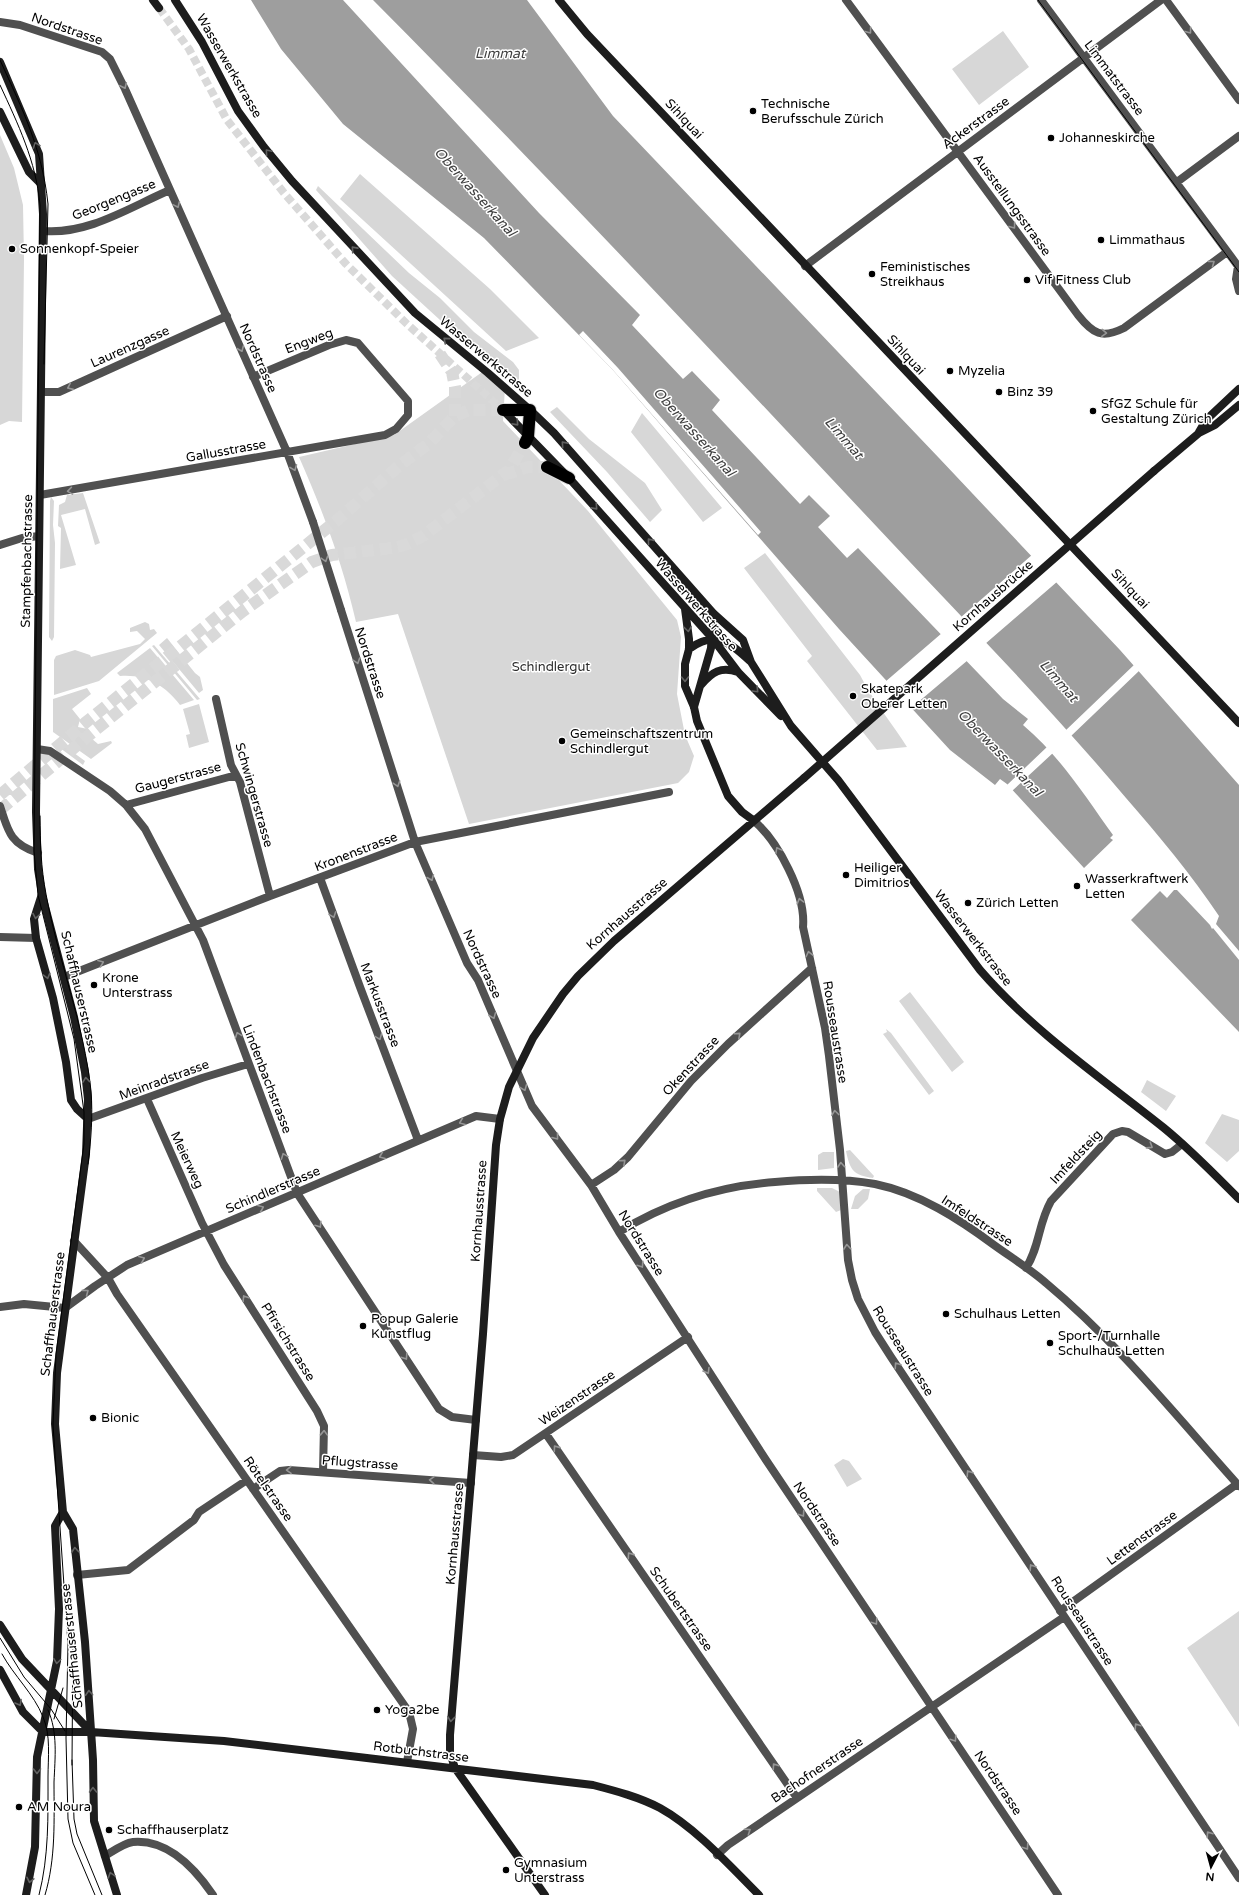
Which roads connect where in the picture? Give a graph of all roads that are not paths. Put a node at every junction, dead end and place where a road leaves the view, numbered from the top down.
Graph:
1 (153, 0) edge
2 (175, 0) edge
3 (559, 0) edge
4 (846, 0) edge
5 (1041, 0) edge
6 (1161, 0) edge
7 (1166, 0) edge
8 (159, 8) tunnel mouth
9 (0, 22) edge
10 (1084, 58) junction
11 (0, 62) edge
12 (1239, 100) edge
13 (0, 112) edge
14 (1239, 136) edge
15 (958, 151) junction
16 (1177, 182) junction
17 (40, 184) junction
18 (170, 190) junction
19 (43, 231) junction
20 (1228, 252) junction
21 (805, 266) junction
22 (1239, 266) edge
23 (1239, 291) edge
24 (227, 316) junction
25 (253, 377) junction
26 (1239, 389) edge
27 (41, 392) junction
28 (1239, 405) edge
29 (503, 410) joint
30 (530, 410) junction
31 (408, 415) joint
32 (1199, 433) junction
33 (527, 440) junction
34 (287, 452) junction
35 (546, 467) tunnel mouth
36 (569, 478) junction
37 (40, 495) junction
38 (39, 536) junction
39 (0, 545) edge
40 (685, 609) junction
41 (713, 613) junction
42 (713, 639) junction
43 (689, 650) junction
44 (752, 662) junction
45 (738, 672) junction
46 (700, 686) junction
47 (216, 699) dead end
48 (694, 707) junction
49 (1239, 723) edge
50 (791, 726) junction
51 (37, 749) junction
52 (236, 777) junction
53 (804, 778) joint
54 (669, 792) dead end
55 (126, 805) junction
56 (0, 806) edge
57 (753, 820) junction
58 (415, 842) junction
59 (38, 853) junction
60 (320, 878) junction
61 (42, 894) junction
62 (270, 896) junction
63 (196, 926) junction
64 (0, 937) edge
65 (36, 938) junction
66 (812, 968) junction
67 (64, 977) junction
68 (248, 1064) junction
69 (517, 1070) junction
70 (147, 1099) junction
71 (88, 1119) junction
72 (500, 1119) junction
73 (418, 1140) junction
74 (1182, 1144) junction
75 (843, 1180) junction
76 (591, 1185) junction
77 (297, 1193) junction
78 (1239, 1199) edge
79 (207, 1231) junction
80 (620, 1232) junction
81 (74, 1241) junction
82 (1026, 1268) junction
83 (108, 1278) junction
84 (0, 1307) edge
85 (65, 1308) junction
86 (688, 1337) junction
87 (476, 1420) junction
88 (546, 1434) junction
89 (474, 1455) junction
90 (323, 1472) junction
91 (247, 1480) junction
92 (471, 1483) junction
93 (1238, 1485) edge
94 (253, 1489) junction
95 (63, 1512) junction
96 (77, 1575) junction
97 (1062, 1614) junction
98 (0, 1625) edge
99 (0, 1670) edge
100 (51, 1690) junction
101 (933, 1706) junction
102 (43, 1732) junction
103 (91, 1732) junction
104 (407, 1762) junction
105 (455, 1768) junction
106 (797, 1798) junction
107 (717, 1854) junction
108 (105, 1856) junction
109 (1239, 1878) edge
110 (26, 1895) edge
111 (117, 1895) edge
112 (213, 1895) edge
113 (545, 1895) edge
114 (759, 1895) edge
115 (1058, 1895) edge

1 - 8 street
30 -> 2 street, Wasserwerkstrasse
3 - 21 street, Sihlquai
4 -> 15 street, Ausstellungsstrasse
5 - 10 street, Limmatstrasse
6 - 10 street, Ackerstrasse
7 -> 12 street
9 -> 18 street, Nordstrasse
10 - 15 street, Ackerstrasse
10 - 16 street, Limmatstrasse
17 -> 11 street, Stampfenbachstrasse
13 - 17 street
14 - 16 street
15 -> 20 street, Ausstellungsstrasse
15 - 21 street, Ackerstrasse
16 - 20 street, Limmatstrasse
17 - 19 street, Stampfenbachstrasse
18 - 19 street, Georgengasse
18 -> 24 street, Nordstrasse
19 - 27 street, Stampfenbachstrasse
20 - 22 street, Limmatstrasse
21 - 49 street, Sihlquai
22 - 23 street
24 -> 25 street, Nordstrasse
24 -> 27 street, Laurenzgasse
25 - 31 street, Engweg
25 - 34 street, Nordstrasse
26 - 32 street
27 - 37 street, Stampfenbachstrasse
28 - 32 street
29 - 30 highway
29 -> 33 street, Wasserwerkstrasse
30 - 33 highway
41 -> 30 street, Wasserwerkstrasse
31 - 34 street, Gallusstrasse
32 - 53 street, Kornhausbrücke, bridge
33 - 36 street, Wasserwerkstrasse
34 -> 37 street, Gallusstrasse
34 -> 58 street, Nordstrasse, bridge
35 - 36 highway
36 -> 40 street, Wasserwerkstrasse
37 - 38 street, Stampfenbachstrasse
38 - 39 street
38 - 51 street, Stampfenbachstrasse
40 - 42 street, Wasserwerkstrasse
40 -> 43 street, Rousseaustrasse
41 - 42 street, Rousseaustrasse
41 - 44 street, Wasserwerkstrasse
42 - 43 street
42 - 44 street
42 - 45 street, Wasserwerkstrasse
42 - 46 street, Rousseaustrasse
43 -> 48 street, Rousseaustrasse
44 - 50 street, Wasserwerkstrasse
45 - 46 street, Rousseaustrasse
45 -> 50 street, Wasserwerkstrasse
46 - 48 street, Rousseaustrasse
47 - 52 street, Schwingerstrasse
48 - 57 street, Rousseaustrasse
50 - 74 street, Wasserwerkstrasse
51 - 55 street, Lindenbachstrasse
51 - 59 street, Stampfenbachstrasse
52 - 55 street, Gaugerstrasse
52 - 62 street, Schwingerstrasse
53 - 57 street, Kornhausstrasse
54 - 58 street, Kronenstrasse
55 - 63 street, Lindenbachstrasse
56 - 59 street
66 -> 57 street, Rousseaustrasse
57 - 69 street, Kornhausstrasse
58 - 60 street, Kronenstrasse
58 -> 69 street, Nordstrasse
59 - 61 street, Stampfenbachstrasse
60 - 62 street, Kronenstrasse
60 -> 73 street, Markusstrasse
61 -> 65 street, Stampfenbachstrasse
61 - 67 street, Schaffhauserstrasse
62 - 63 street, Kronenstrasse
67 -> 63 street, Kronenstrasse
68 -> 63 street, Lindenbachstrasse
64 - 65 street
65 -> 71 street, Schaffhauserstrasse
75 -> 66 street, Rousseaustrasse
76 -> 66 street, Okenstrasse
71 -> 67 street, Schaffhauserstrasse
68 - 70 street, Meinradstrasse
77 -> 68 street, Lindenbachstrasse
69 - 72 street, Kornhausstrasse
69 -> 76 street, Nordstrasse
70 - 71 street, Meinradstrasse
70 - 79 street, Meierweg
71 - 81 street, Schaffhauserstrasse
72 -> 73 street, Schindlerstrasse
72 - 87 street, Kornhausstrasse
73 -> 77 street, Schindlerstrasse
74 - 78 street, Wasserwerkstrasse
82 -> 74 street, Imfeldsteig
75 - 80 street, Imfeldstrasse
75 - 82 street, Imfeldstrasse
97 -> 75 street, Rousseaustrasse
76 - 80 street, Nordstrasse
79 -> 77 street, Schindlerstrasse
77 -> 87 street, Lindenbachstrasse
83 -> 79 street, Schindlerstrasse
90 -> 79 street, Pfirsichstrasse
80 -> 86 street, Nordstrasse
81 - 83 street, Rötelstrasse
81 - 85 street, Schaffhauserstrasse
82 - 93 street, Imfeldstrasse
85 -> 83 street, Schindlerstrasse
83 - 91 street, Rötelstrasse
84 - 85 street
85 - 95 street, Schaffhauserstrasse
86 - 88 street, Weizenstrasse
86 -> 101 street, Nordstrasse
87 - 89 street, Kornhausstrasse
88 - 89 street, Weizenstrasse
106 -> 88 street, Schubertstrasse
89 - 92 street, Kornhausstrasse
92 -> 90 street, Pflugstrasse
90 -> 94 street, Pflugstrasse
91 - 94 street, Rötelstrasse
91 - 96 street
92 -> 105 street, Kornhausstrasse
93 - 97 street, Lettenstrasse
94 - 104 street, Rötelstrasse
96 -> 95 street, Schaffhauserstrasse
95 -> 100 street, Schaffhauserstrasse
103 -> 96 street, Schaffhauserstrasse
97 - 101 street, Lettenstrasse
109 -> 97 street, Rousseaustrasse
98 - 100 street
99 -> 102 street
100 - 102 street, Schaffhauserstrasse
100 - 103 street
101 - 106 street, Bachofnerstrasse
101 -> 115 street, Nordstrasse
102 - 103 street, Rotbuchstrasse
102 -> 110 street
103 - 104 street, Rotbuchstrasse
108 -> 103 street
104 - 105 street, Rotbuchstrasse
105 - 107 street, Rotbuchstrasse
105 - 113 street
107 -> 106 street, Bachofnerstrasse
107 - 114 street, Rotbuchstrasse
111 -> 108 street
108 - 112 street

